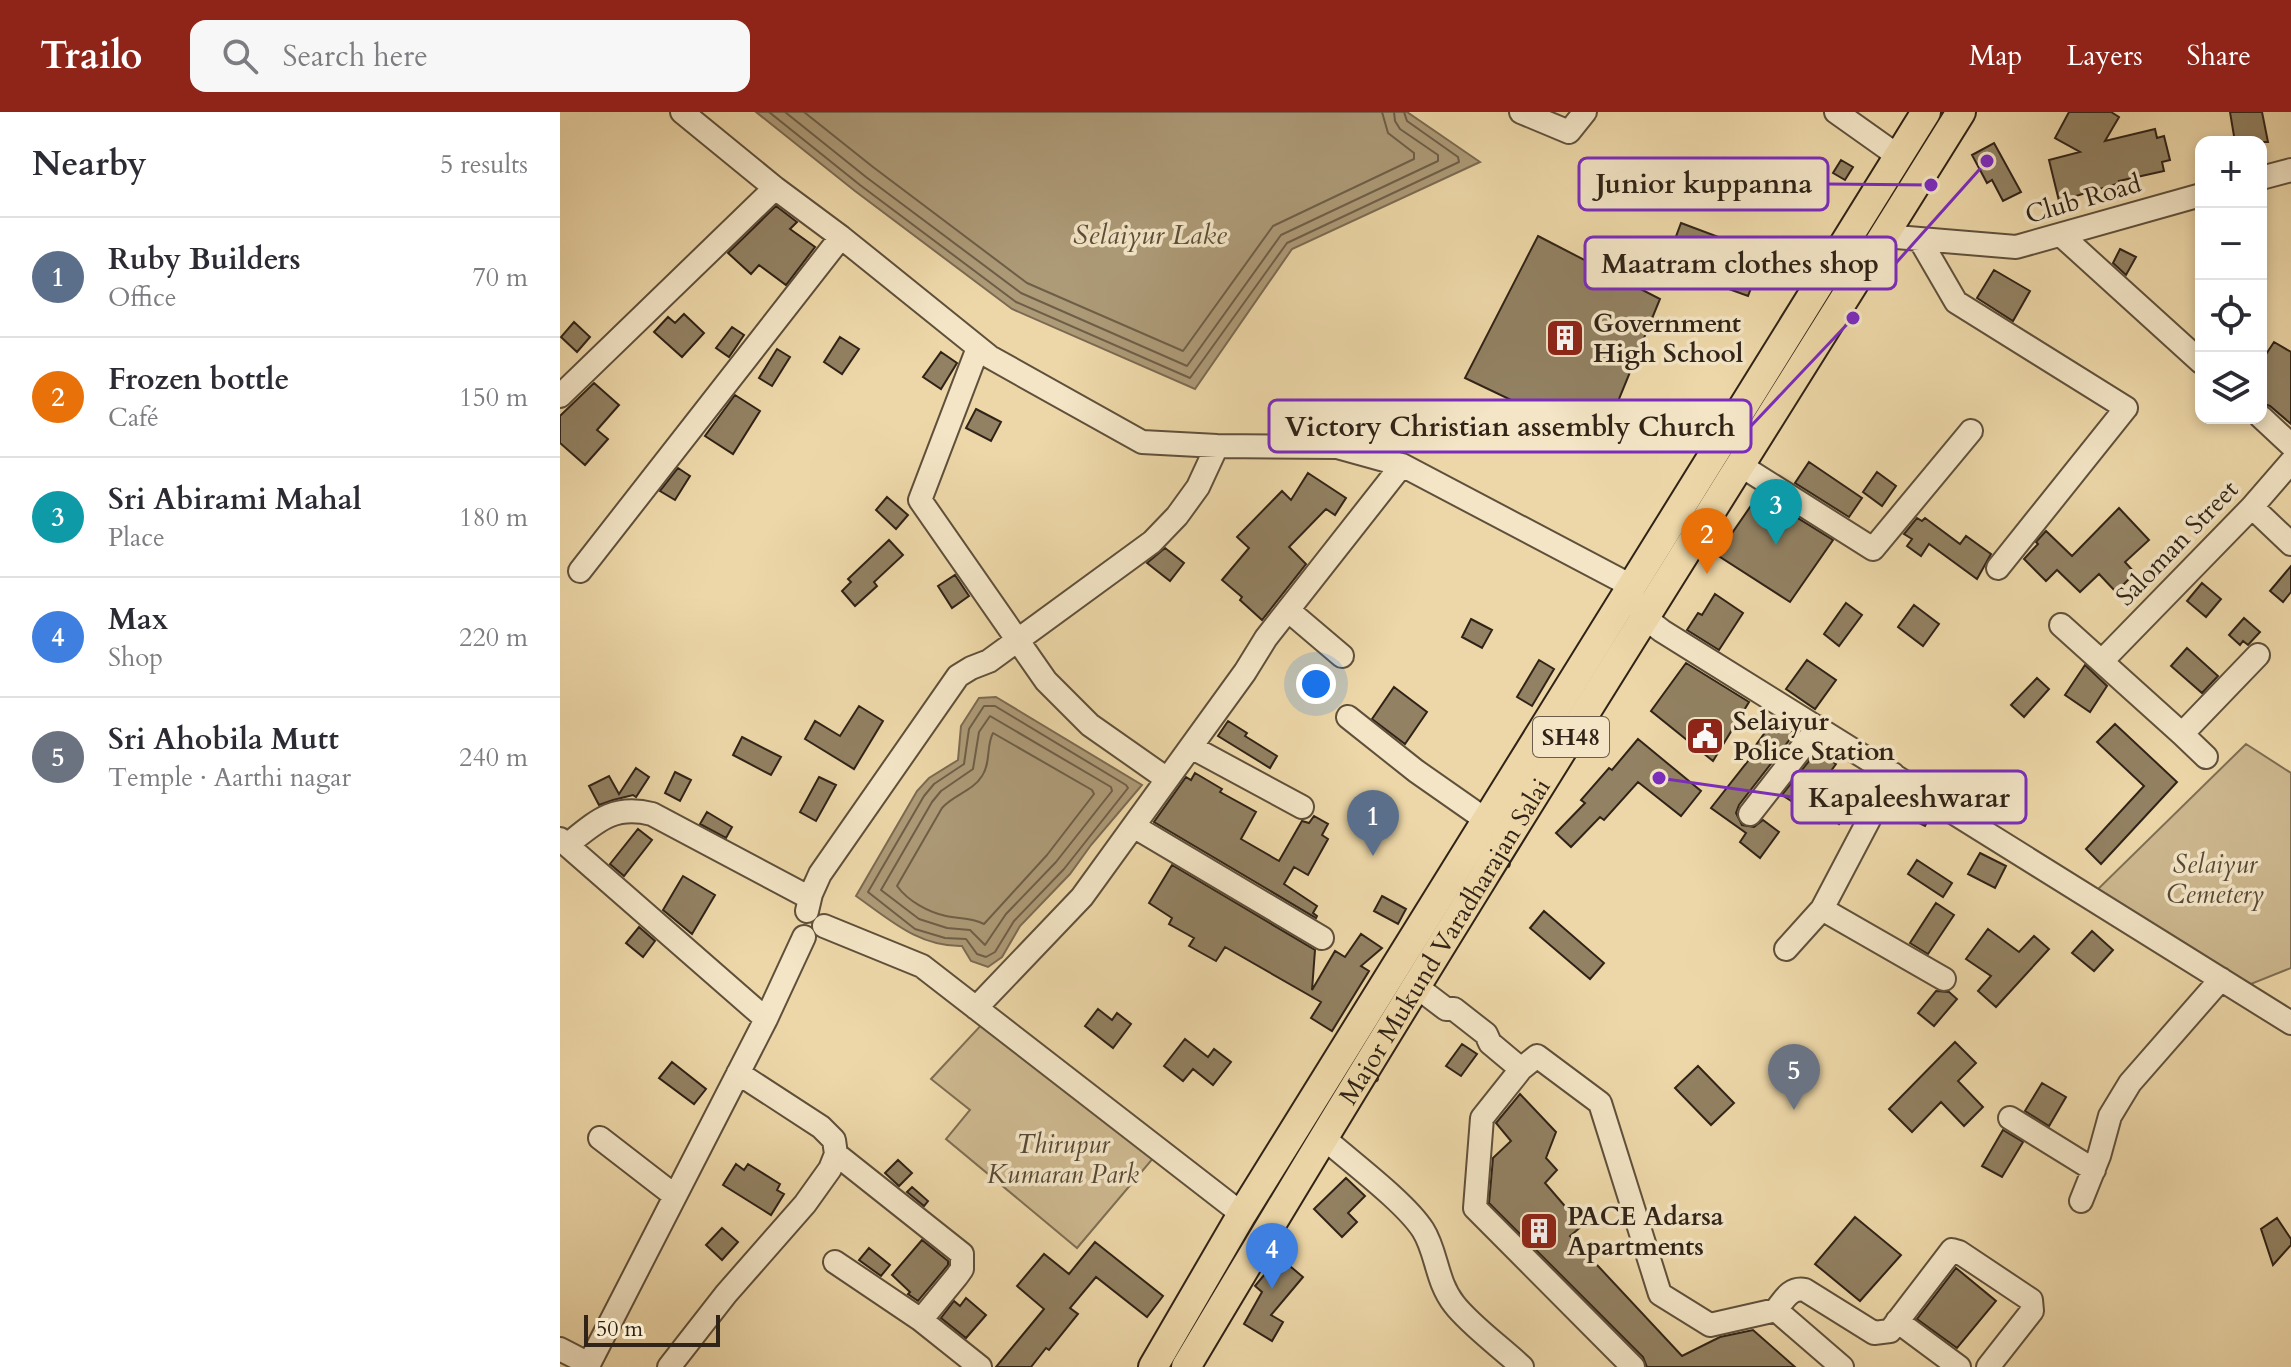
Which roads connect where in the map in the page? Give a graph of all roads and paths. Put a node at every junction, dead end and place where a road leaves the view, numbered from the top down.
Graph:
1 (682, 112) edge
2 (1521, 112) edge
3 (1585, 112) edge
4 (1836, 112) edge
5 (1926, 112) edge
6 (1961, 112) edge
7 (1898, 156) junction
8 (2291, 170) edge
9 (2267, 176) edge
10 (775, 188) junction
11 (2195, 197) edge
12 (2061, 235) junction
13 (1884, 236) junction
14 (841, 237) junction
15 (1920, 240) junction
16 (978, 348) junction
17 (2195, 357) edge
18 (560, 396) edge
19 (2267, 423) edge
20 (1971, 431) dead end
21 (1230, 445) junction
22 (2291, 445) edge
23 (2291, 462) edge
24 (1402, 465) junction
25 (1740, 465) junction
26 (2252, 507) junction
27 (2291, 544) edge
28 (1998, 568) dead end
29 (580, 571) dead end
30 (1629, 588) junction
31 (1289, 611) junction
32 (1644, 617) junction
33 (2061, 625) dead end
34 (1017, 641) junction
35 (2258, 655) dead end
36 (1342, 656) dead end
37 (2102, 661) junction
38 (1348, 717) dead end
39 (1818, 727) junction
40 (2182, 734) junction
41 (1191, 747) junction
42 (2206, 757) dead end
43 (1893, 774) junction
44 (1167, 779) junction
45 (1302, 807) dead end
46 (1750, 814) dead end
47 (1486, 820) junction
48 (1135, 827) junction
49 (563, 842) edge
50 (1822, 909) junction
51 (814, 911) junction
52 (1322, 938) dead end
53 (1786, 949) dead end
54 (1944, 979) dead end
55 (2221, 979) junction
56 (1417, 987) junction
57 (976, 1008) junction
58 (766, 1019) junction
59 (2291, 1023) edge
60 (1521, 1069) junction
61 (738, 1073) junction
62 (2010, 1118) dead end
63 (600, 1138) dead end
64 (1324, 1138) junction
65 (836, 1154) junction
66 (2094, 1170) junction
67 (675, 1196) junction
68 (2081, 1201) dead end
69 (1242, 1214) junction
70 (835, 1262) dead end
71 (1776, 1310) junction
72 (921, 1320) junction
73 (1897, 1321) junction
74 (560, 1349) edge
75 (591, 1366) edge
76 (669, 1367) edge
77 (980, 1367) edge
78 (1153, 1367) edge
79 (1186, 1367) edge
80 (1522, 1367) edge
81 (1633, 1367) edge
82 (1842, 1367) edge
83 (1959, 1367) edge
84 (1988, 1367) edge

1 - 10 street
2 - 3 street
4 - 7 street
5 - 7 main road, Major Mukund Varadharajan Salai / SH48
6 - 13 main road, Major Mukund Varadharajan Salai / SH48
7 - 30 main road, Major Mukund Varadharajan Salai / SH48
8 - 9 street
10 - 14 street
10 - 18 street
11 - 12 street, Club Road
12 - 15 street, Club Road
12 - 17 street
13 - 15 street, Club Road
13 - 25 main road, Major Mukund Varadharajan Salai / SH48
14 - 16 street
14 - 29 street
15 - 28 street
16 - 21 street
16 - 34 street
19 - 22 street
20 - 25 street
21 - 24 street
21 - 34 street
23 - 26 street, Saloman Street
24 - 30 street
24 - 31 street
25 - 32 main road, Major Mukund Varadharajan Salai / SH48
26 - 27 street
26 - 37 street, Saloman Street
30 - 32 street
30 - 47 main road, Major Mukund Varadharajan Salai / SH48
31 - 36 street
31 - 41 street
32 - 39 street
32 - 56 main road, Major Mukund Varadharajan Salai / SH48
33 - 37 street
34 - 44 street
34 - 51 street
35 - 40 street
37 - 40 street
38 - 47 street
39 - 43 street
39 - 46 street
40 - 42 street
41 - 44 street
41 - 45 street
43 - 50 street
43 - 55 street
44 - 48 street
47 - 69 main road, Major Mukund Varadharajan Salai / SH48
48 - 52 street
48 - 57 street
49 - 51 street
49 - 58 street
50 - 53 street
50 - 54 street
51 - 57 street
51 - 58 street
55 - 59 street
55 - 66 street
56 - 60 street
56 - 64 main road, Major Mukund Varadharajan Salai / SH48
57 - 69 street
58 - 61 street
60 - 71 street
60 - 81 street
61 - 65 street
61 - 67 street
62 - 66 street
63 - 67 street
64 - 79 main road, Major Mukund Varadharajan Salai / SH48
64 - 80 street
65 - 72 street
65 - 76 street
66 - 68 street
67 - 75 street
69 - 78 main road, Major Mukund Varadharajan Salai / SH48
70 - 72 street
71 - 73 street
71 - 82 street
72 - 77 street
73 - 83 street
73 - 84 street
74 - 75 street

